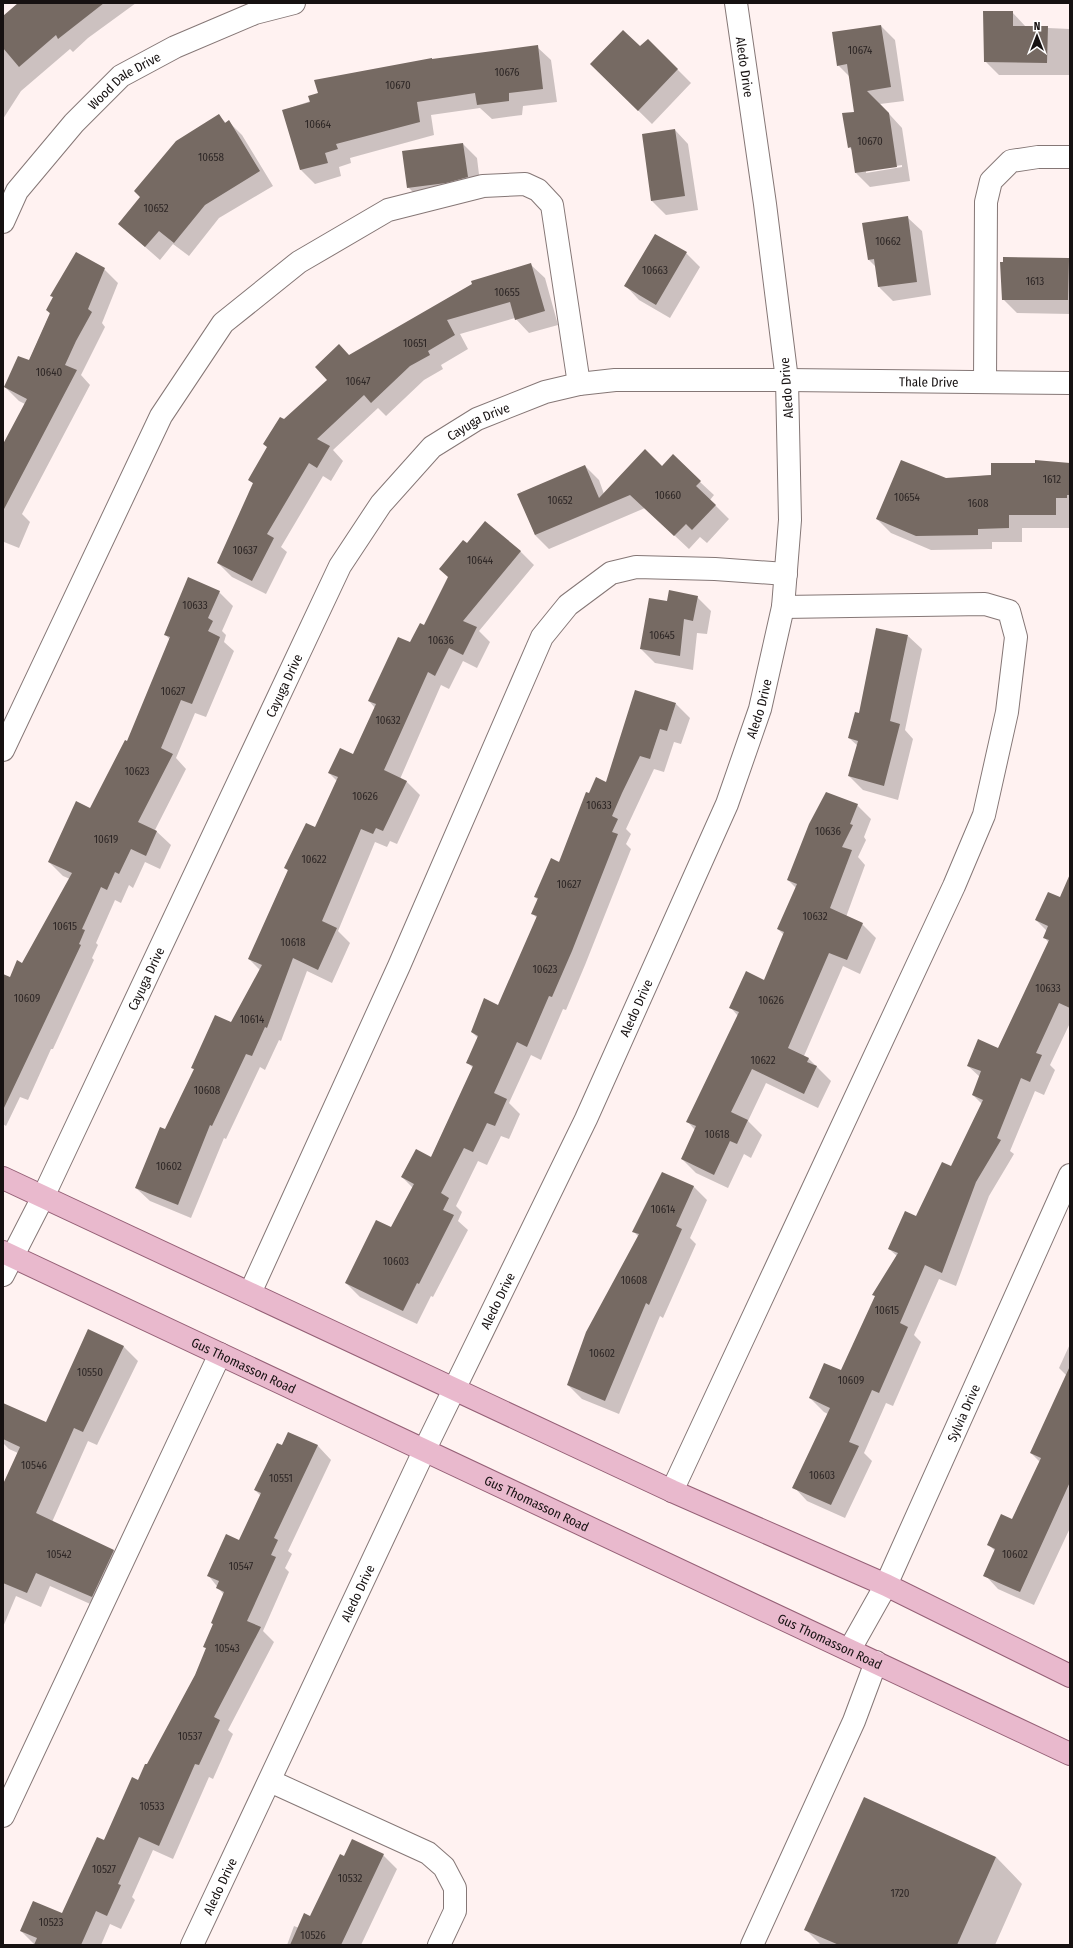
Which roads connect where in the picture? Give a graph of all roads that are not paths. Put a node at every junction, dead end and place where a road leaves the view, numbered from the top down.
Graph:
1 (294, 3) edge
2 (736, 3) edge
3 (1070, 157) edge
4 (3, 222) edge
5 (787, 380) junction
6 (985, 382) junction
7 (1070, 383) edge
8 (579, 384) junction
9 (786, 574) junction
10 (783, 607) junction
11 (3, 750) edge
12 (1070, 1175) edge
13 (3, 1178) edge
14 (43, 1197) junction
15 (6, 1261) edge
16 (250, 1293) junction
17 (220, 1354) junction
18 (455, 1389) junction
19 (425, 1450) junction
20 (672, 1491) junction
21 (886, 1584) junction
22 (850, 1649) junction
23 (876, 1662) junction
24 (1070, 1676) edge
25 (1070, 1754) edge
26 (270, 1780) junction
27 (3, 1816) edge
28 (192, 1945) edge
29 (439, 1945) edge
30 (752, 1945) edge

1 - 4 street, Wood Dale Drive
2 - 5 street, Aledo Drive
3 - 6 street
5 - 6 street, Thale Drive
5 - 8 street, Cayuga Drive
5 - 9 street, Aledo Drive
6 - 7 street, Thale Drive
8 - 11 street
8 - 14 street, Cayuga Drive
9 - 10 street, Aledo Drive
9 - 16 street
10 - 18 street, Aledo Drive
10 - 20 street
12 - 21 street, Sylvia Drive
13 - 14 main road
14 - 15 street, Cayuga Drive
14 - 16 main road
15 - 17 main road, Gus Thomasson Road
16 - 18 main road
17 - 19 main road, Gus Thomasson Road
17 - 27 street
18 - 19 street, Aledo Drive
18 - 20 main road
19 - 22 main road, Gus Thomasson Road
19 - 26 street, Aledo Drive
20 - 21 main road
21 - 22 street, Sylvia Drive
21 - 24 main road
22 - 23 main road, Gus Thomasson Road
23 - 25 main road, Gus Thomasson Road
23 - 30 street
26 - 28 street, Aledo Drive
26 - 29 street

